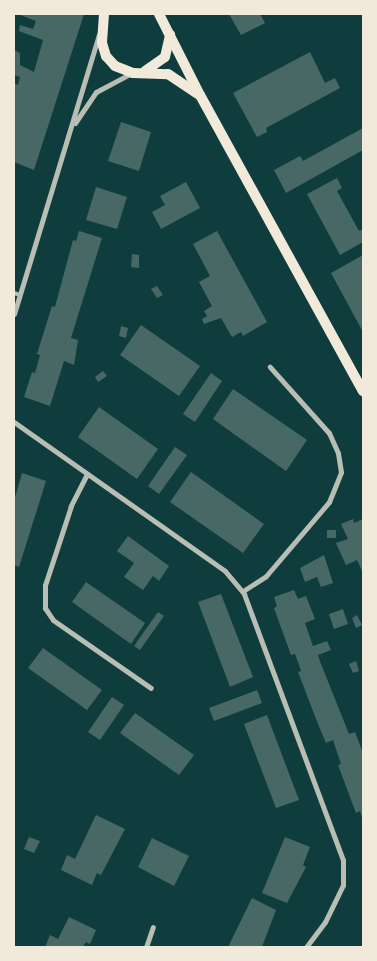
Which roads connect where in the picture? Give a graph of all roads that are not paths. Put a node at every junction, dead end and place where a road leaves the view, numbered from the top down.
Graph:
1 (104, 14) edge
2 (159, 14) edge
3 (102, 26) junction
4 (170, 34) junction
5 (145, 72) junction
6 (133, 73) junction
7 (200, 95) junction
8 (72, 130) junction
9 (17, 294) edge
10 (14, 314) edge
11 (270, 366) dead end
12 (363, 391) edge
13 (14, 422) edge
14 (87, 474) junction
15 (243, 591) junction
16 (151, 688) dead end
17 (153, 927) dead end
18 (146, 947) edge
19 (306, 947) edge

1 - 3 main road
2 - 4 main road
3 - 6 main road
3 - 8 street
4 - 5 main road
4 - 7 main road
5 - 6 main road
5 - 7 main road
6 - 8 street
7 - 12 main road
8 - 9 street
9 - 10 street
11 - 15 street
13 - 14 street
14 - 15 street
14 - 16 street
15 - 19 street
17 - 18 street

